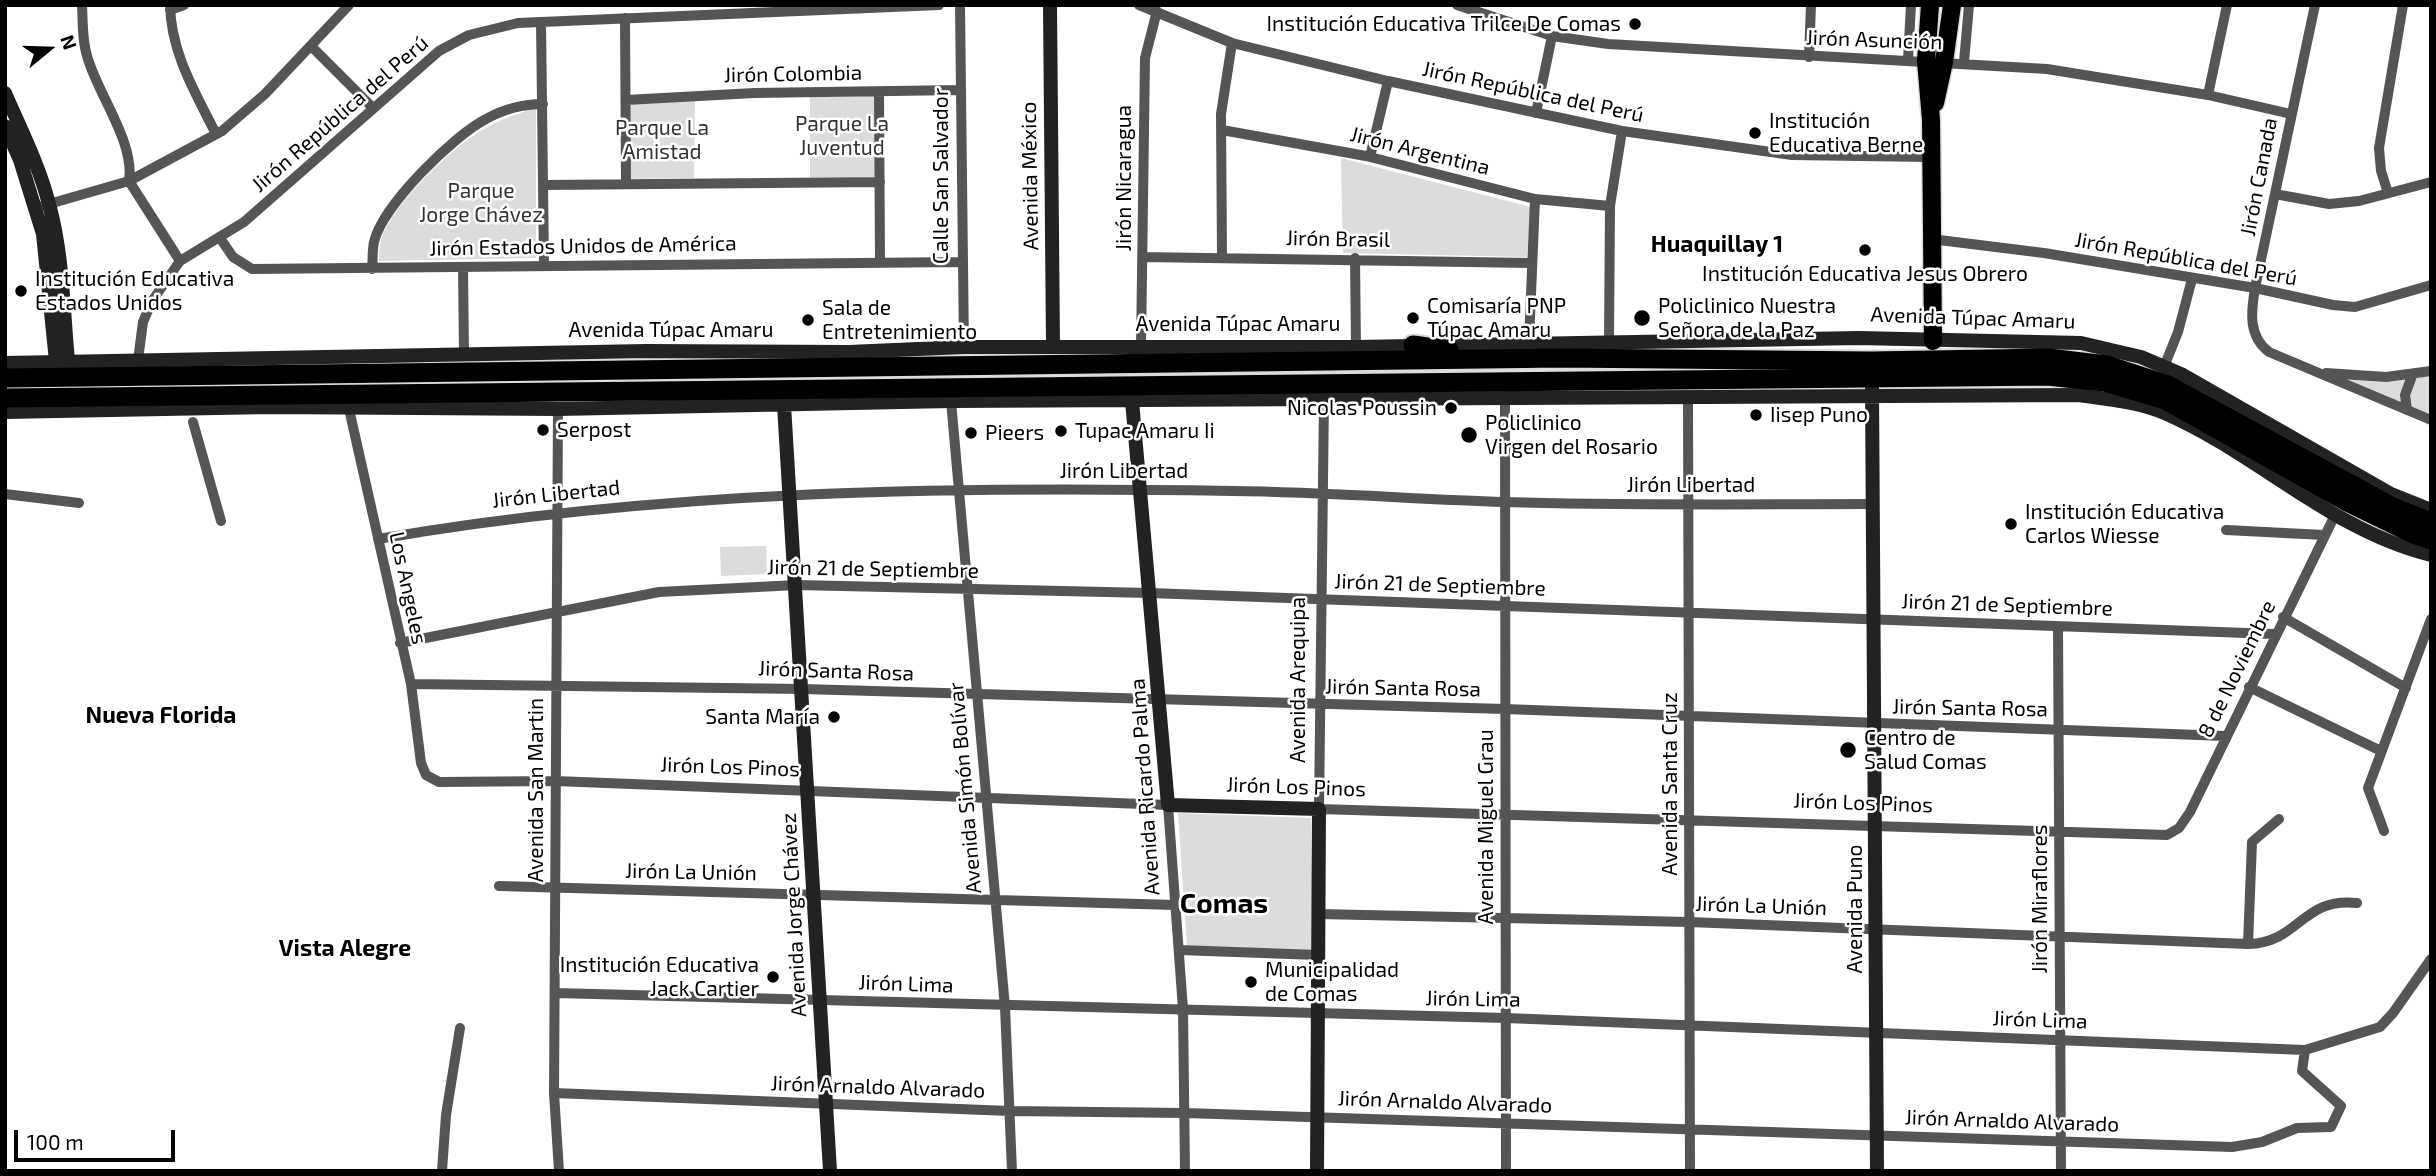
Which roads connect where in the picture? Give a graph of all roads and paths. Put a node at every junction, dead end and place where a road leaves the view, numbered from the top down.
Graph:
1 (82, 5) edge
2 (184, 5) edge
3 (349, 5) edge
4 (589, 5) edge
5 (939, 5) edge
6 (960, 5) edge
7 (1050, 5) edge
8 (1139, 5) edge
9 (1457, 5) edge
10 (1497, 5) edge
11 (1811, 5) edge
12 (1911, 5) edge
13 (1930, 5) edge
14 (1952, 5) edge
15 (1969, 5) edge
16 (2214, 5) edge
17 (2315, 5) edge
18 (2403, 5) edge
19 (2226, 6) edge
20 (170, 8) edge
21 (806, 8) edge
22 (1157, 12) junction
23 (625, 18) junction
24 (1493, 18) junction
25 (590, 19) junction
26 (541, 22) junction
27 (1552, 36) junction
28 (1232, 43) junction
29 (311, 46) junction
30 (1809, 57) junction
31 (1908, 60) junction
32 (1935, 61) junction
33 (1964, 62) junction
34 (1388, 81) junction
35 (960, 90) junction
36 (879, 92) junction
37 (5, 93) edge
38 (2208, 95) junction
39 (626, 100) junction
40 (543, 104) junction
41 (373, 108) junction
42 (1536, 113) junction
43 (2291, 114) junction
44 (5, 126) edge
45 (1222, 130) junction
46 (1622, 131) junction
47 (216, 134) junction
48 (1370, 157) junction
49 (1931, 157) junction
50 (130, 181) junction
51 (880, 182) junction
52 (2431, 182) edge
53 (626, 184) junction
54 (544, 185) junction
55 (2388, 193) junction
56 (2275, 194) junction
57 (1535, 199) junction
58 (43, 206) junction
59 (1610, 206) junction
60 (220, 238) junction
61 (1931, 239) junction
62 (1222, 256) junction
63 (1143, 257) junction
64 (1355, 258) junction
65 (180, 261) junction
66 (880, 262) junction
67 (961, 262) junction
68 (1532, 263) junction
69 (544, 265) junction
70 (463, 267) junction
71 (372, 270) junction
72 (2192, 279) junction
73 (2431, 285) edge
74 (2255, 288) junction
75 (1609, 341) junction
76 (1933, 341) junction
77 (1529, 342) junction
78 (1413, 345) junction
79 (1053, 346) junction
80 (1141, 346) junction
81 (964, 347) junction
82 (1356, 347) junction
83 (464, 355) junction
84 (1561, 358) junction
85 (138, 359) junction
86 (62, 361) junction
87 (5, 363) edge
88 (2164, 367) junction
89 (2431, 372) edge
90 (2316, 373) junction
91 (2412, 376) junction
92 (5, 378) edge
93 (1872, 378) junction
94 (1688, 397) junction
95 (5, 398) edge
96 (1505, 399) junction
97 (1324, 400) junction
98 (951, 401) junction
99 (1132, 401) junction
100 (784, 405) junction
101 (349, 409) junction
102 (558, 409) junction
103 (2407, 410) junction
104 (5, 412) edge
105 (2431, 420) edge
106 (193, 422) dead end
107 (958, 489) junction
108 (1140, 491) junction
109 (1322, 493) junction
110 (5, 494) edge
111 (791, 496) junction
112 (1505, 502) junction
113 (79, 503) dead end
114 (1873, 504) junction
115 (1688, 505) junction
116 (2431, 510) edge
117 (556, 512) junction
118 (2335, 515) junction
119 (221, 521) dead end
120 (2431, 522) edge
121 (2226, 530) dead end
122 (2324, 535) junction
123 (378, 539) junction
124 (2431, 540) edge
125 (2431, 555) edge
126 (797, 585) junction
127 (966, 589) junction
128 (1150, 593) junction
129 (1319, 599) junction
130 (1505, 607) junction
131 (555, 611) junction
132 (1688, 614) junction
133 (2283, 617) junction
134 (2431, 619) edge
135 (1874, 620) junction
136 (2058, 627) junction
137 (2274, 634) junction
138 (400, 643) junction
139 (411, 684) junction
140 (556, 685) junction
141 (2249, 687) junction
142 (803, 688) junction
143 (2406, 688) junction
144 (976, 695) junction
145 (1160, 699) junction
146 (1318, 705) junction
147 (1505, 709) junction
148 (1689, 719) junction
149 (1875, 725) junction
150 (2059, 729) junction
151 (2225, 736) junction
152 (2381, 751) junction
153 (426, 775) joint
154 (555, 781) junction
155 (808, 790) junction
156 (986, 796) junction
157 (1168, 805) junction
158 (1319, 809) junction
159 (1506, 813) junction
160 (1689, 819) junction
161 (2279, 819) dead end
162 (1875, 824) junction
163 (2384, 831) dead end
164 (2059, 832) junction
165 (2167, 835) joint
166 (499, 886) dead end
167 (555, 888) junction
168 (814, 894) junction
169 (996, 901) junction
170 (2357, 903) dead end
171 (1175, 905) junction
172 (1318, 914) junction
173 (1506, 917) junction
174 (1689, 922) junction
175 (1876, 930) junction
176 (2060, 937) junction
177 (2248, 944) junction
178 (1179, 950) junction
179 (1318, 956) junction
180 (2431, 959) edge
181 (555, 993) junction
182 (820, 1000) junction
183 (1005, 1007) junction
184 (1183, 1009) junction
185 (1318, 1015) junction
186 (1506, 1018) junction
187 (1689, 1026) junction
188 (460, 1028) dead end
189 (1876, 1034) junction
190 (2060, 1039) junction
191 (2305, 1051) junction
192 (554, 1093) junction
193 (827, 1105) junction
194 (1010, 1111) junction
195 (1185, 1114) junction
196 (1317, 1118) junction
197 (1506, 1123) junction
198 (1690, 1130) junction
199 (1877, 1135) junction
200 (2060, 1144) junction
201 (442, 1171) edge
202 (559, 1171) edge
203 (830, 1171) edge
204 (1012, 1171) edge
205 (1185, 1171) edge
206 (1317, 1171) edge
207 (1506, 1171) edge
208 (1690, 1171) edge
209 (1877, 1171) edge
210 (2060, 1171) edge

1 - 50 street
2 - 20 street
3 - 29 street
4 - 25 street
5 - 21 street, Jirón República del Perú
6 - 35 street, Calle San Salvador
7 - 79 main road, Avenida México
8 - 22 street, Jirón República del Perú
9 - 24 street, Jirón Asunción
10 - 24 street
11 - 30 street
12 - 31 street
13 - 32 main road
14 - 32 main road
15 - 33 street
16 - 19 street
17 - 43 street, Jirón Canada
18 - 55 street
19 - 38 street
20 - 47 street
21 - 23 street, Jirón República del Perú
22 - 28 street, Jirón República del Perú
22 - 63 street, Jirón Nicaragua
23 - 25 street, Jirón República del Perú
23 - 39 street
24 - 27 street, Jirón Asunción
25 - 26 street, Jirón República del Perú
26 - 40 street
26 - 41 street, Jirón República del Perú
27 - 30 street, Jirón Asunción
27 - 42 street
28 - 34 street, Jirón República del Perú
28 - 45 street
29 - 41 street
29 - 47 street
30 - 31 street, Jirón Asunción
31 - 32 street, Jirón Asunción
32 - 33 street, Jirón Asunción
32 - 49 main road
33 - 38 street, Jirón Asunción
34 - 42 street, Jirón República del Perú
34 - 48 street
35 - 36 street, Jirón Colombia
35 - 67 street, Calle San Salvador
36 - 39 street, Jirón Colombia
36 - 51 street
37 - 58 main road
38 - 43 street, Jirón Asunción
39 - 53 street
40 - 54 street
40 - 71 street
41 - 60 street, Jirón República del Perú
42 - 46 street, Jirón República del Perú
43 - 56 street, Jirón Canada
44 - 58 main road
45 - 48 street, Jirón Argentina
45 - 62 street
46 - 49 street, Jirón República del Perú
46 - 59 street
47 - 50 street
48 - 57 street, Jirón Argentina
49 - 61 main road
50 - 58 street
50 - 65 street
51 - 53 street
51 - 66 street
52 - 55 street
53 - 54 street
54 - 69 street
55 - 56 street
56 - 74 street, Jirón Canada
57 - 59 street, Jirón Argentina
57 - 68 street
58 - 86 main road
59 - 75 street
60 - 65 street, Jirón República del Perú
60 - 71 street, Jirón Estados Unidos de América
61 - 72 street, Jirón República del Perú
61 - 76 main road
62 - 63 street, Jirón Brasil
62 - 64 street, Jirón Brasil
63 - 80 street, Jirón Nicaragua
64 - 68 street, Jirón Brasil
64 - 82 street
65 - 85 street, Jirón República del Perú
66 - 67 street, Jirón Estados Unidos de América
66 - 69 street, Jirón Estados Unidos de América
67 - 81 street, Calle San Salvador
68 - 77 street
69 - 70 street, Jirón Estados Unidos de América
70 - 71 street, Jirón Estados Unidos de América
70 - 83 street
72 - 74 street, Jirón República del Perú
72 - 88 street
73 - 74 street, Jirón República del Perú
74 - 90 street, Jirón Canada
75 - 76 main road, Avenida Túpac Amaru
75 - 77 main road, Avenida Túpac Amaru
76 - 88 main road, Avenida Túpac Amaru
77 - 78 main road, Avenida Túpac Amaru
78 - 82 main road, Avenida Túpac Amaru
78 - 84 highway
79 - 80 main road, Avenida Túpac Amaru
79 - 81 main road, Avenida Túpac Amaru
80 - 82 main road, Avenida Túpac Amaru
81 - 83 main road, Avenida Túpac Amaru
83 - 85 main road, Avenida Túpac Amaru
84 - 92 highway, Avenida Túpac Amaru
84 - 93 highway, Avenida Túpac Amaru
85 - 86 main road, Avenida Túpac Amaru
86 - 87 main road, Avenida Túpac Amaru
88 - 116 main road, Avenida Túpac Amaru
89 - 91 street
90 - 91 street
90 - 103 street
91 - 103 street
93 - 94 main road, Avenida Túpac Amaru
93 - 95 highway, Avenida Túpac Amaru
93 - 114 main road, Avenida Puno
93 - 118 main road, Avenida Túpac Amaru
93 - 120 highway, Avenida Túpac Amaru
93 - 124 highway, Avenida Túpac Amaru
94 - 96 main road, Avenida Túpac Amaru
94 - 115 street, Avenida Santa Cruz
96 - 97 main road, Avenida Túpac Amaru
96 - 112 street, Avenida Miguel Grau
97 - 99 main road, Avenida Túpac Amaru
97 - 109 street, Avenida Arequipa
98 - 99 main road, Avenida Túpac Amaru
98 - 100 main road, Avenida Túpac Amaru
98 - 107 street, Avenida Simón Bolívar
99 - 108 main road, Avenida Ricardo Palma
100 - 102 main road, Avenida Túpac Amaru
100 - 111 main road, Avenida Jorge Chávez
101 - 102 main road, Avenida Túpac Amaru
101 - 104 main road, Avenida Túpac Amaru
101 - 123 street, Los Angeles
102 - 117 street, Avenida San Martin
103 - 105 street
106 - 119 street
107 - 108 street, Jirón Libertad
107 - 111 street, Jirón Libertad
107 - 127 street, Avenida Simón Bolívar
108 - 109 street, Jirón Libertad
108 - 128 main road, Avenida Ricardo Palma
109 - 112 street, Jirón Libertad
109 - 129 street, Avenida Arequipa
110 - 113 street
111 - 117 street, Jirón Libertad
111 - 126 main road, Avenida Jorge Chávez
112 - 115 street, Jirón Libertad
112 - 130 street, Avenida Miguel Grau
114 - 115 street, Jirón Libertad
114 - 135 main road, Avenida Puno
115 - 132 street, Avenida Santa Cruz
117 - 123 street, Jirón Libertad
117 - 131 street, Avenida San Martin
118 - 122 street, 8 de Noviembre
118 - 125 main road, Avenida Túpac Amaru
121 - 122 street
122 - 133 street, 8 de Noviembre
123 - 138 street, Los Angeles
126 - 127 street, Jirón 21 de Septiembre
126 - 131 street, Jirón 21 de Septiembre
126 - 142 main road, Avenida Jorge Chávez
127 - 128 street, Jirón 21 de Septiembre
127 - 144 street, Avenida Simón Bolívar
128 - 129 street, Jirón 21 de Septiembre
128 - 145 main road, Avenida Ricardo Palma
129 - 130 street, Jirón 21 de Septiembre
129 - 146 street, Avenida Arequipa
130 - 132 street, Jirón 21 de Septiembre
130 - 147 street, Avenida Miguel Grau
131 - 138 street, Jirón 21 de Septiembre
131 - 140 street, Avenida San Martin
132 - 135 street, Jirón 21 de Septiembre
132 - 148 street, Avenida Santa Cruz
133 - 137 street, 8 de Noviembre
133 - 143 street
134 - 143 street
135 - 136 street, Jirón 21 de Septiembre
135 - 149 main road, Avenida Puno
136 - 137 street, Jirón 21 de Septiembre
136 - 150 street, Jirón Miraflores
137 - 141 street, 8 de Noviembre
138 - 139 street, Los Angeles
139 - 140 street, Jirón Santa Rosa
139 - 153 street, Los Angeles
140 - 142 street, Jirón Santa Rosa
140 - 154 street, Avenida San Martin
141 - 151 street, 8 de Noviembre
141 - 152 street
142 - 144 street, Jirón Santa Rosa
142 - 155 main road, Avenida Jorge Chávez
143 - 152 street
144 - 145 street, Jirón Santa Rosa
144 - 156 street, Avenida Simón Bolívar
145 - 146 street, Jirón Santa Rosa
145 - 157 main road, Avenida Ricardo Palma
146 - 147 street, Jirón Santa Rosa
146 - 158 street, Avenida Arequipa
147 - 148 street, Jirón Santa Rosa
147 - 159 street, Avenida Miguel Grau
148 - 149 street, Jirón Santa Rosa
148 - 160 street, Avenida Santa Cruz
149 - 150 street, Jirón Santa Rosa
149 - 162 main road, Avenida Puno
150 - 151 street, Jirón Santa Rosa
150 - 164 street, Jirón Miraflores
151 - 165 street, 8 de Noviembre
152 - 163 street
153 - 154 street, Jirón Los Pinos
154 - 155 street, Jirón Los Pinos
154 - 167 street, Avenida San Martin
155 - 156 street, Jirón Los Pinos
155 - 168 main road, Avenida Jorge Chávez
156 - 157 street, Jirón Los Pinos
156 - 169 street, Avenida Simón Bolívar
157 - 158 main road, Jirón Los Pinos
157 - 171 street, Avenida Ricardo Palma
158 - 159 street, Jirón Los Pinos
158 - 172 main road, Avenida Arequipa
159 - 160 street, Jirón Los Pinos
159 - 173 street, Avenida Miguel Grau
160 - 162 street, Jirón Los Pinos
160 - 174 street, Avenida Santa Cruz
161 - 177 street
162 - 164 street, Jirón Los Pinos
162 - 175 main road, Avenida Puno
164 - 165 street, Jirón Los Pinos
164 - 176 street, Jirón Miraflores
166 - 167 street, Jirón La Unión
167 - 168 street, Jirón La Unión
167 - 181 street, Avenida San Martin
168 - 169 street, Jirón La Unión
168 - 182 main road, Avenida Jorge Chávez
169 - 171 street, Jirón La Unión
169 - 183 street, Avenida Simón Bolívar
170 - 177 street, Jirón La Unión
171 - 178 street, Avenida Ricardo Palma
172 - 173 street, Jirón La Unión
172 - 179 main road, Avenida Arequipa
173 - 174 street, Jirón La Unión
173 - 186 street, Avenida Miguel Grau
174 - 175 street, Jirón La Unión
174 - 187 street, Avenida Santa Cruz
175 - 176 street, Jirón La Unión
175 - 189 main road, Avenida Puno
176 - 177 street, Jirón La Unión
176 - 190 street, Jirón Miraflores
178 - 179 street
178 - 184 street, Avenida Ricardo Palma
179 - 185 main road, Avenida Arequipa
180 - 191 street
181 - 182 street, Jirón Lima
181 - 192 street, Avenida San Martin
182 - 183 street, Jirón Lima
182 - 193 main road, Avenida Jorge Chávez
183 - 184 street, Jirón Lima
183 - 194 street, Avenida Simón Bolívar
184 - 185 street, Jirón Lima
184 - 195 street, Avenida Ricardo Palma
185 - 186 street, Jirón Lima
185 - 196 main road, Avenida Arequipa
186 - 187 street, Jirón Lima
186 - 197 street, Avenida Miguel Grau
187 - 189 street, Jirón Lima
187 - 198 street, Avenida Santa Cruz
188 - 201 street
189 - 190 street, Jirón Lima
189 - 199 main road, Avenida Puno
190 - 191 street, Jirón Lima
190 - 200 street, Jirón Miraflores
191 - 200 street, Jirón Arnaldo Alvarado
192 - 193 street, Jirón Arnaldo Alvarado
192 - 202 street, Avenida San Martin
193 - 194 street, Jirón Arnaldo Alvarado
193 - 203 main road, Avenida Jorge Chávez
194 - 195 street, Jirón Arnaldo Alvarado
194 - 204 street, Avenida Simón Bolívar
195 - 196 street, Jirón Arnaldo Alvarado
195 - 205 street, Avenida Ricardo Palma
196 - 197 street, Jirón Arnaldo Alvarado
196 - 206 main road, Avenida Arequipa
197 - 198 street, Jirón Arnaldo Alvarado
197 - 207 street, Avenida Miguel Grau
198 - 199 street, Jirón Arnaldo Alvarado
198 - 208 street, Avenida Santa Cruz
199 - 200 street, Jirón Arnaldo Alvarado
199 - 209 main road, Avenida Puno
200 - 210 street, Jirón Miraflores

